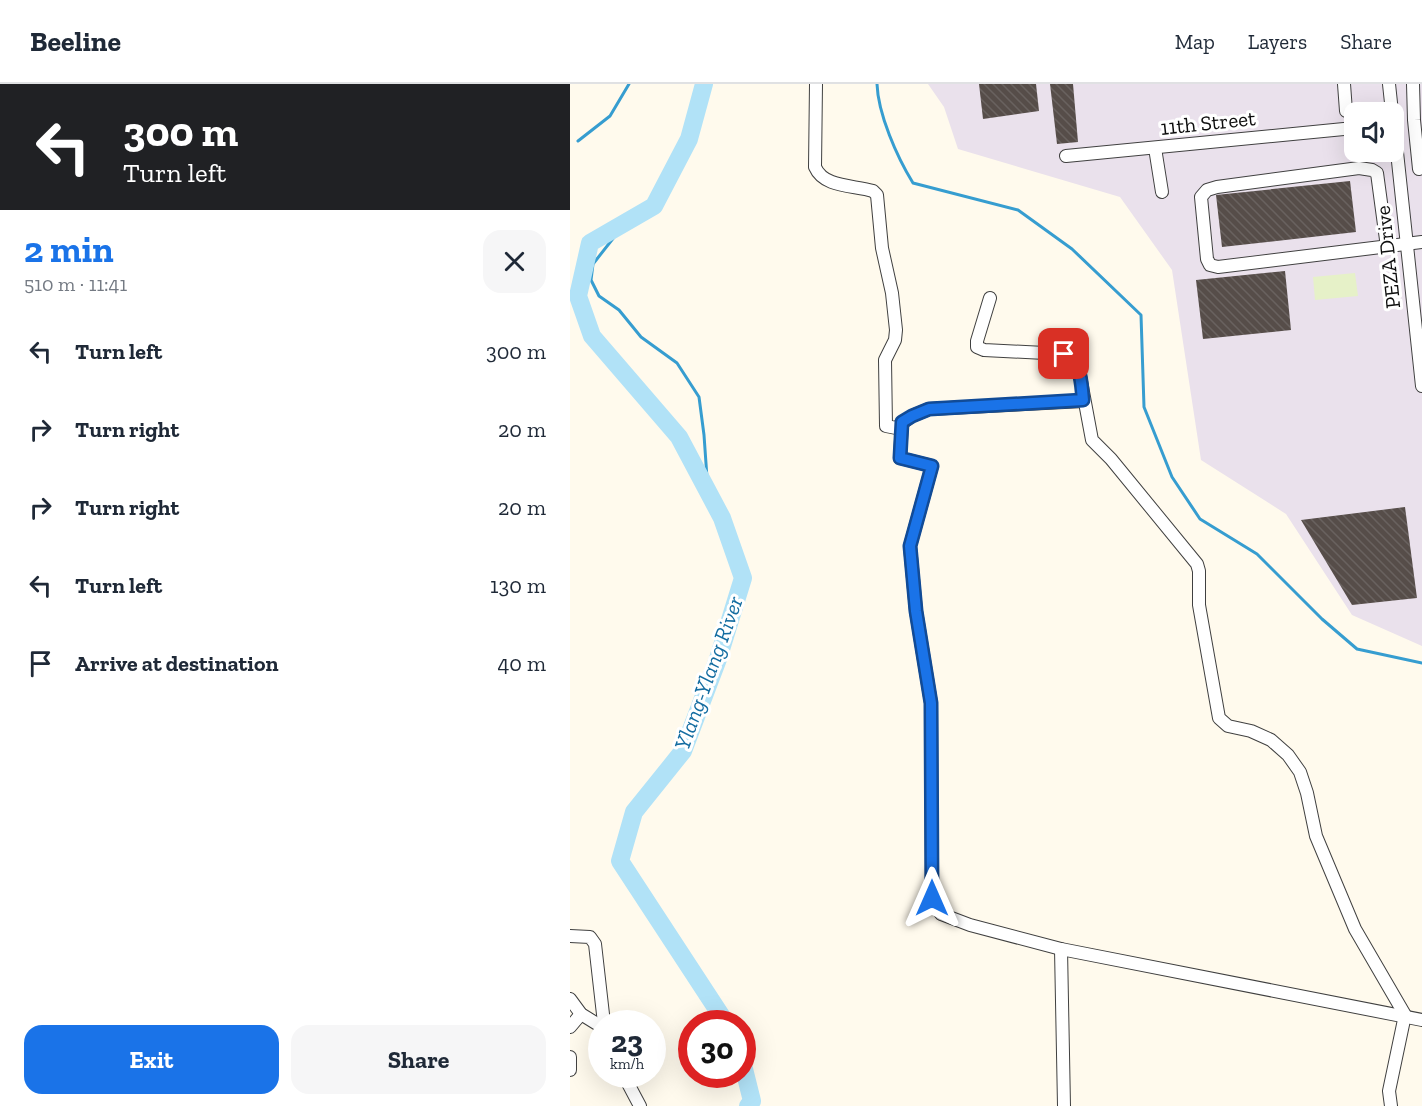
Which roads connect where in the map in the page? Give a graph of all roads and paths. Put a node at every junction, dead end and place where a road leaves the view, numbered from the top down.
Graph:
1 (816, 84) edge
2 (1344, 84) edge
3 (1389, 84) edge
4 (1413, 84) edge
5 (1345, 102) edge
6 (1391, 102) edge
7 (1344, 129) edge
8 (1155, 148) junction
9 (1066, 156) dead end
10 (1398, 162) edge
11 (1419, 169) dead end
12 (1162, 192) dead end
13 (1422, 242) edge
14 (1407, 245) junction
15 (1387, 247) junction
16 (990, 298) dead end
17 (1422, 386) edge
18 (1083, 400) junction
19 (902, 422) junction
20 (570, 936) edge
21 (1061, 949) junction
22 (570, 999) edge
23 (602, 1010) edge
24 (581, 1014) junction
25 (1405, 1015) junction
26 (588, 1018) edge
27 (1422, 1020) edge
28 (570, 1027) edge
29 (570, 1058) edge
30 (570, 1070) edge
31 (630, 1088) edge
32 (640, 1106) edge
33 (1064, 1106) edge
34 (1391, 1106) edge

1 - 19 street
2 - 5 street
3 - 6 street
4 - 11 street
7 - 8 street, 11th Street
8 - 9 street, 11th Street
8 - 12 street
10 - 14 street, PEZA Drive
13 - 14 street
14 - 15 street
14 - 17 street, PEZA Drive
15 - 15 street
16 - 18 street
18 - 19 street
18 - 25 street
19 - 21 street
20 - 23 street
21 - 25 street
21 - 33 street
22 - 24 street
24 - 26 street
24 - 28 street
25 - 27 street
25 - 34 street
29 - 30 street
31 - 32 street

